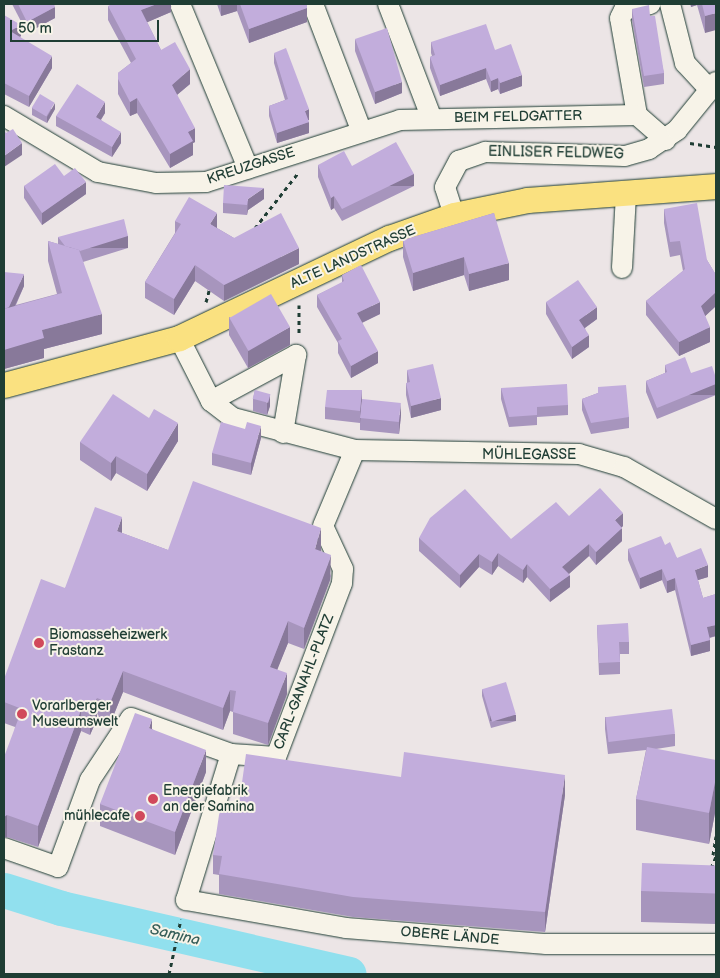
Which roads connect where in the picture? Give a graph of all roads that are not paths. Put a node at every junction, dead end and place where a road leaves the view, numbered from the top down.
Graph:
1 (180, 4) edge
2 (313, 4) edge
3 (388, 4) edge
4 (650, 4) edge
5 (670, 4) edge
6 (713, 86) edge
7 (638, 115) junction
8 (4, 116) edge
9 (432, 119) junction
10 (362, 132) junction
11 (666, 140) junction
12 (248, 168) junction
13 (716, 186) edge
14 (626, 193) junction
15 (454, 215) junction
16 (622, 268) dead end
17 (190, 333) junction
18 (4, 385) edge
19 (211, 401) junction
20 (283, 433) junction
21 (356, 450) junction
22 (716, 519) edge
23 (230, 754) junction
24 (4, 848) edge
25 (716, 944) edge

1 - 12 street
2 - 10 street
3 - 9 street
4 - 7 street
5 - 6 street
6 - 11 street, EINLISER FELDWEG
7 - 9 street, BEIM FELDGATTER
7 - 11 street
8 - 12 street, KREUZGASSE
9 - 10 street, BEIM FELDGATTER
10 - 12 street, KREUZGASSE
11 - 15 street, EINLISER FELDWEG
13 - 14 main road, ALTE LANDSTRASSE
14 - 15 main road, ALTE LANDSTRASSE
14 - 16 street
15 - 17 main road, ALTE LANDSTRASSE
17 - 18 main road, ALTE LANDSTRASSE
17 - 19 street
19 - 20 street, MÜHLEGASSE
19 - 20 street
20 - 21 street, MÜHLEGASSE
21 - 22 street, MÜHLEGASSE
21 - 23 street, CARL-GANAHL-PLATZ
23 - 24 street, CARL-GANAHL-PLATZ
23 - 25 street, OBERE LÄNDE

